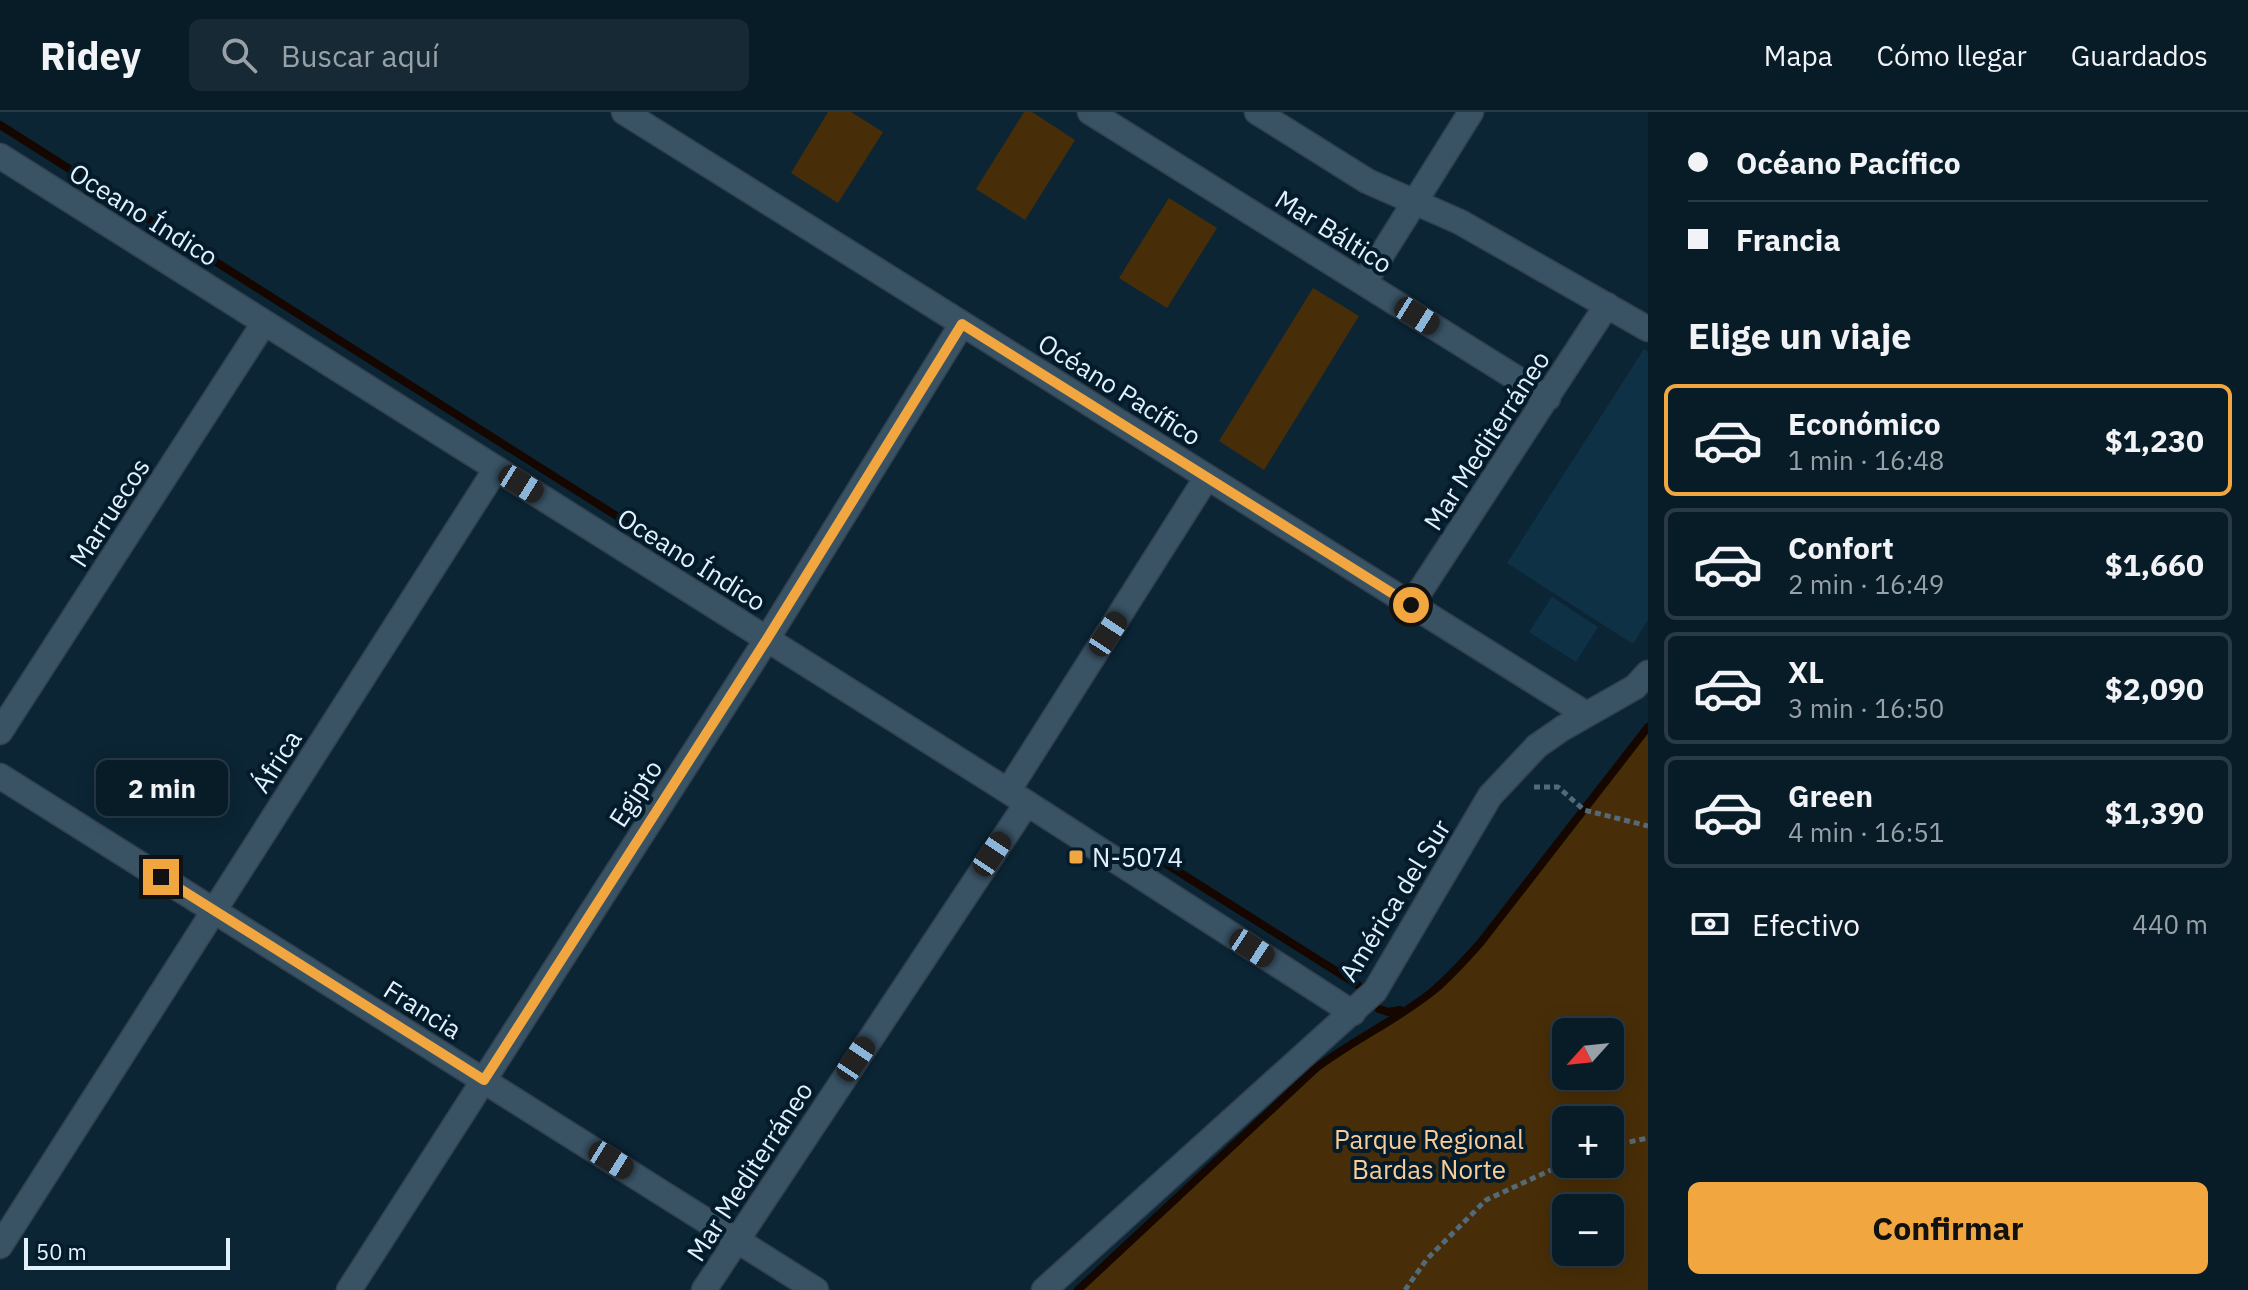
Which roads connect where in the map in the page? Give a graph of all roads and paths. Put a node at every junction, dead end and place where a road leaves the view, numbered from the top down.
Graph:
1 (624, 112) edge
2 (1090, 112) edge
3 (1257, 112) edge
4 (1471, 112) edge
5 (661, 122) edge
6 (2, 162) edge
7 (1414, 203) junction
8 (1364, 283) junction
9 (1607, 305) junction
10 (264, 323) junction
11 (962, 324) junction
12 (1648, 329) edge
13 (1548, 398) junction
14 (496, 469) junction
15 (1207, 477) junction
16 (1411, 605) junction
17 (767, 639) junction
18 (1648, 673) edge
19 (1586, 714) junction
20 (0, 732) edge
21 (0, 776) edge
22 (1533, 787) dead end
23 (1017, 797) junction
24 (1648, 826) edge
25 (214, 911) junction
26 (1353, 1013) junction
27 (484, 1080) junction
28 (1648, 1138) edge
29 (1624, 1143) edge
30 (1552, 1169) edge
31 (737, 1239) junction
32 (0, 1246) edge
33 (349, 1290) edge
34 (704, 1290) edge
35 (816, 1290) edge
36 (1044, 1290) edge
37 (1405, 1290) edge

1 - 5 street, Océano Pacífico
2 - 8 street, Mar Báltico
3 - 7 street
4 - 7 street
5 - 11 street, Océano Pacífico
6 - 10 street, Oceano Índico
7 - 8 street
7 - 9 street
8 - 13 street, Mar Báltico
9 - 12 street
9 - 13 street, Mar Mediterráneo
10 - 14 street, Oceano Índico
10 - 20 street, Marruecos
11 - 15 street, Océano Pacífico
11 - 17 street, Egipto
13 - 16 street, Mar Mediterráneo
14 - 17 street, Oceano Índico
14 - 25 street, África
15 - 16 street, Océano Pacífico
15 - 23 street, Mar Mediterráneo
16 - 19 street, Océano Pacífico
17 - 23 street, Oceano Índico
17 - 27 street, Egipto
18 - 19 street, América del Sur
19 - 26 street, América del Sur
21 - 25 street, Francia
22 - 24 path
23 - 26 street, Oceano Índico
23 - 31 street, Mar Mediterráneo
25 - 27 street, Francia
25 - 32 street, África
26 - 36 street, América del Sur
27 - 31 street, Francia
27 - 33 street, Egipto
28 - 29 path
30 - 37 path
31 - 34 street, Mar Mediterráneo
31 - 35 street, Francia

